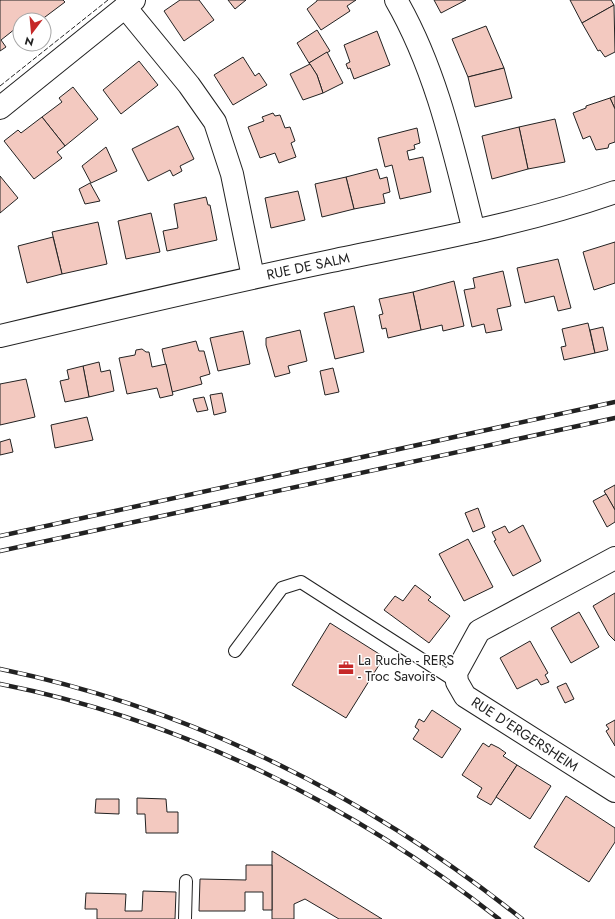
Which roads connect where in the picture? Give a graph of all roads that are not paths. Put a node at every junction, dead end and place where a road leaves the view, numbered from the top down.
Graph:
1 (396, 0) edge
2 (130, 4) edge
3 (0, 108) edge
4 (615, 192) edge
5 (474, 231) junction
6 (253, 277) junction
7 (0, 336) edge
8 (615, 558) edge
9 (234, 651) dead end
10 (457, 682) junction
11 (615, 791) edge
12 (186, 881) dead end
13 (185, 919) edge

1 - 5 street
2 - 3 street
2 - 6 street
4 - 5 street, RUE DE SALM
5 - 6 street, RUE DE SALM
6 - 7 street, RUE DE SALM
8 - 10 street
9 - 10 lane
10 - 11 street, RUE D'ERGERSHEIM
12 - 13 lane

